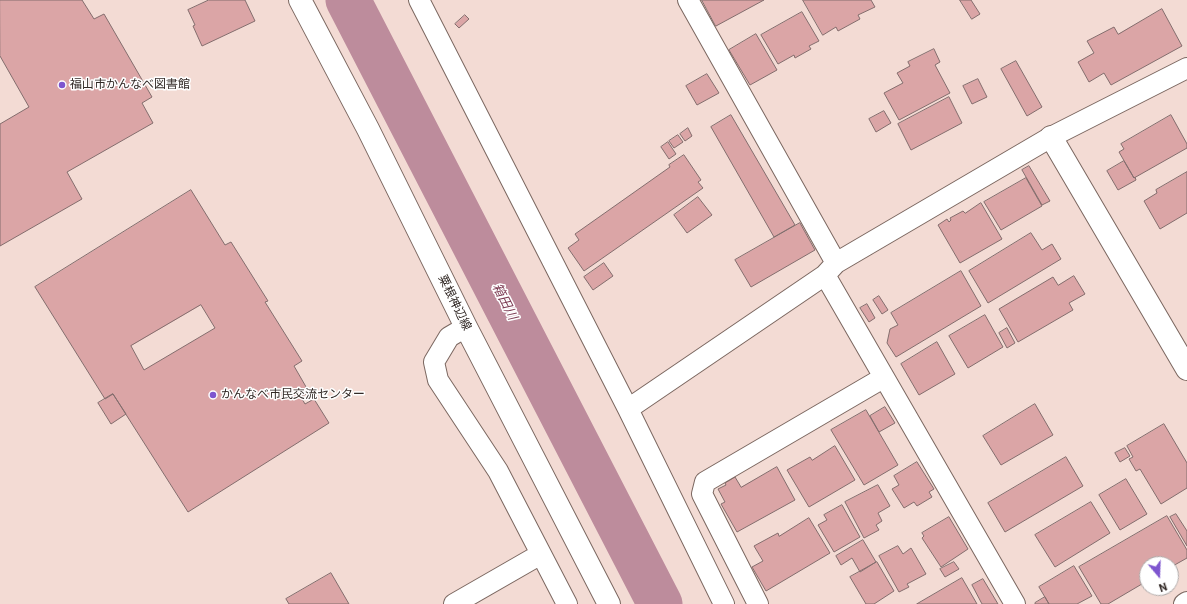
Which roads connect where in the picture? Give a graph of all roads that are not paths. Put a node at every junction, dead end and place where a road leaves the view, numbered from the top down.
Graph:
1 (300, 0) edge
2 (419, 0) edge
3 (688, 0) edge
4 (1187, 68) edge
5 (1051, 137) junction
6 (830, 269) junction
7 (466, 328) junction
8 (1187, 369) edge
9 (883, 378) junction
10 (628, 409) junction
11 (541, 554) junction
12 (1187, 602) edge
13 (454, 604) edge
14 (567, 604) edge
15 (609, 604) edge
16 (724, 604) edge
17 (758, 604) edge
18 (1015, 604) edge
19 (1184, 604) edge

1 - 7 main road, 粟根神辺線
2 - 10 street
3 - 6 street
4 - 5 street
5 - 6 street
5 - 8 main road
6 - 9 street
6 - 10 street
7 - 11 street
7 - 15 main road, 粟根神辺線
9 - 17 street
9 - 18 street
10 - 16 street
11 - 13 street
11 - 14 street
12 - 19 street

